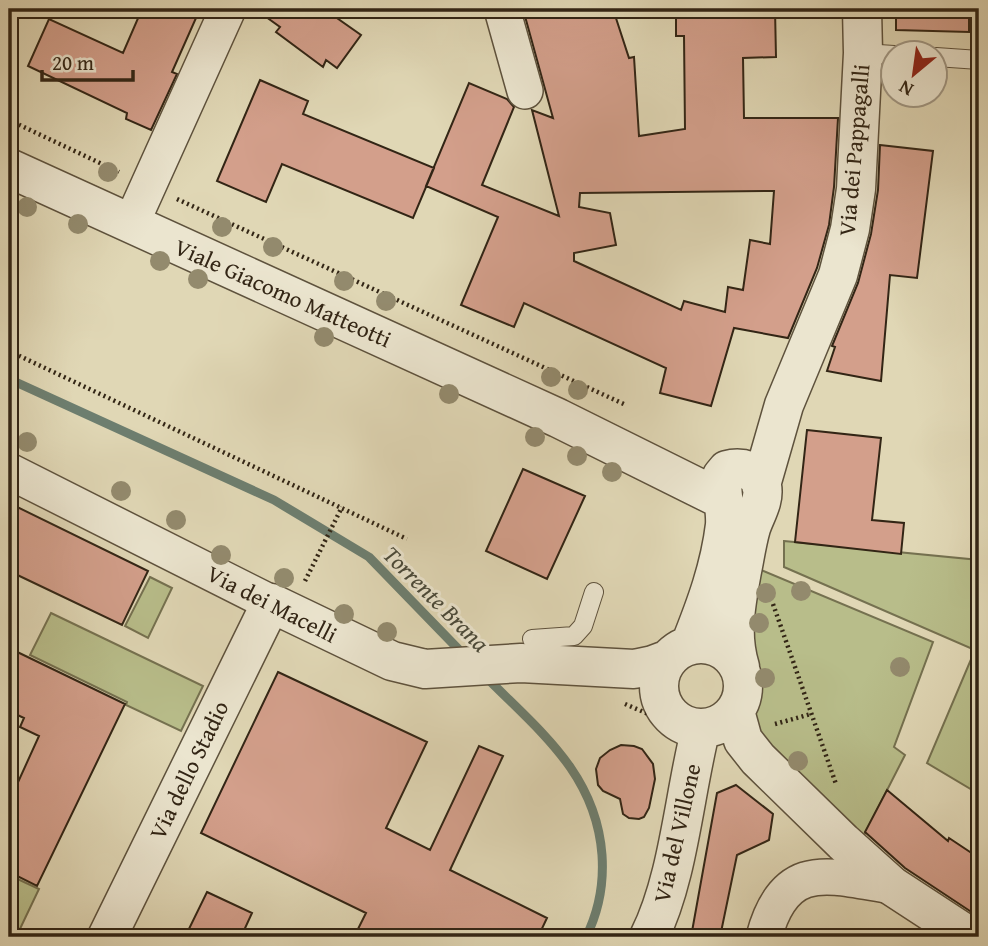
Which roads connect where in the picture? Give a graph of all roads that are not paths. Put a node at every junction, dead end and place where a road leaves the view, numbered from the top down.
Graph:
1 (228, 9) edge
2 (502, 9) edge
3 (862, 9) edge
4 (878, 54) edge
5 (950, 58) edge
6 (979, 60) edge
7 (525, 91) dead end
8 (9, 168) edge
9 (131, 224) junction
10 (9, 471) edge
11 (738, 485) junction
12 (594, 592) dead end
13 (271, 603) junction
14 (680, 652) junction
15 (535, 656) junction
16 (740, 667) junction
17 (735, 711) junction
18 (687, 731) junction
19 (892, 886) junction
20 (107, 937) edge
21 (649, 937) edge
22 (764, 937) edge
23 (970, 937) edge

1 - 9 street
2 - 7 street
3 - 4 street, Via dei Pappagalli
4 - 11 street, Via dei Pappagalli
5 - 6 lane
8 - 9 street, Viale Giacomo Matteotti
9 - 11 street, Viale Giacomo Matteotti
10 - 13 street, Via dei Macelli
11 - 14 street
11 - 16 street
12 - 15 lane
13 - 15 street, Via dei Macelli
13 - 20 street, Via dello Stadio
14 - 15 street, Via dei Macelli
14 - 16 street
14 - 18 street
16 - 17 street
17 - 18 street
17 - 19 street
18 - 21 street, Via del Villone
19 - 22 street
19 - 23 street

